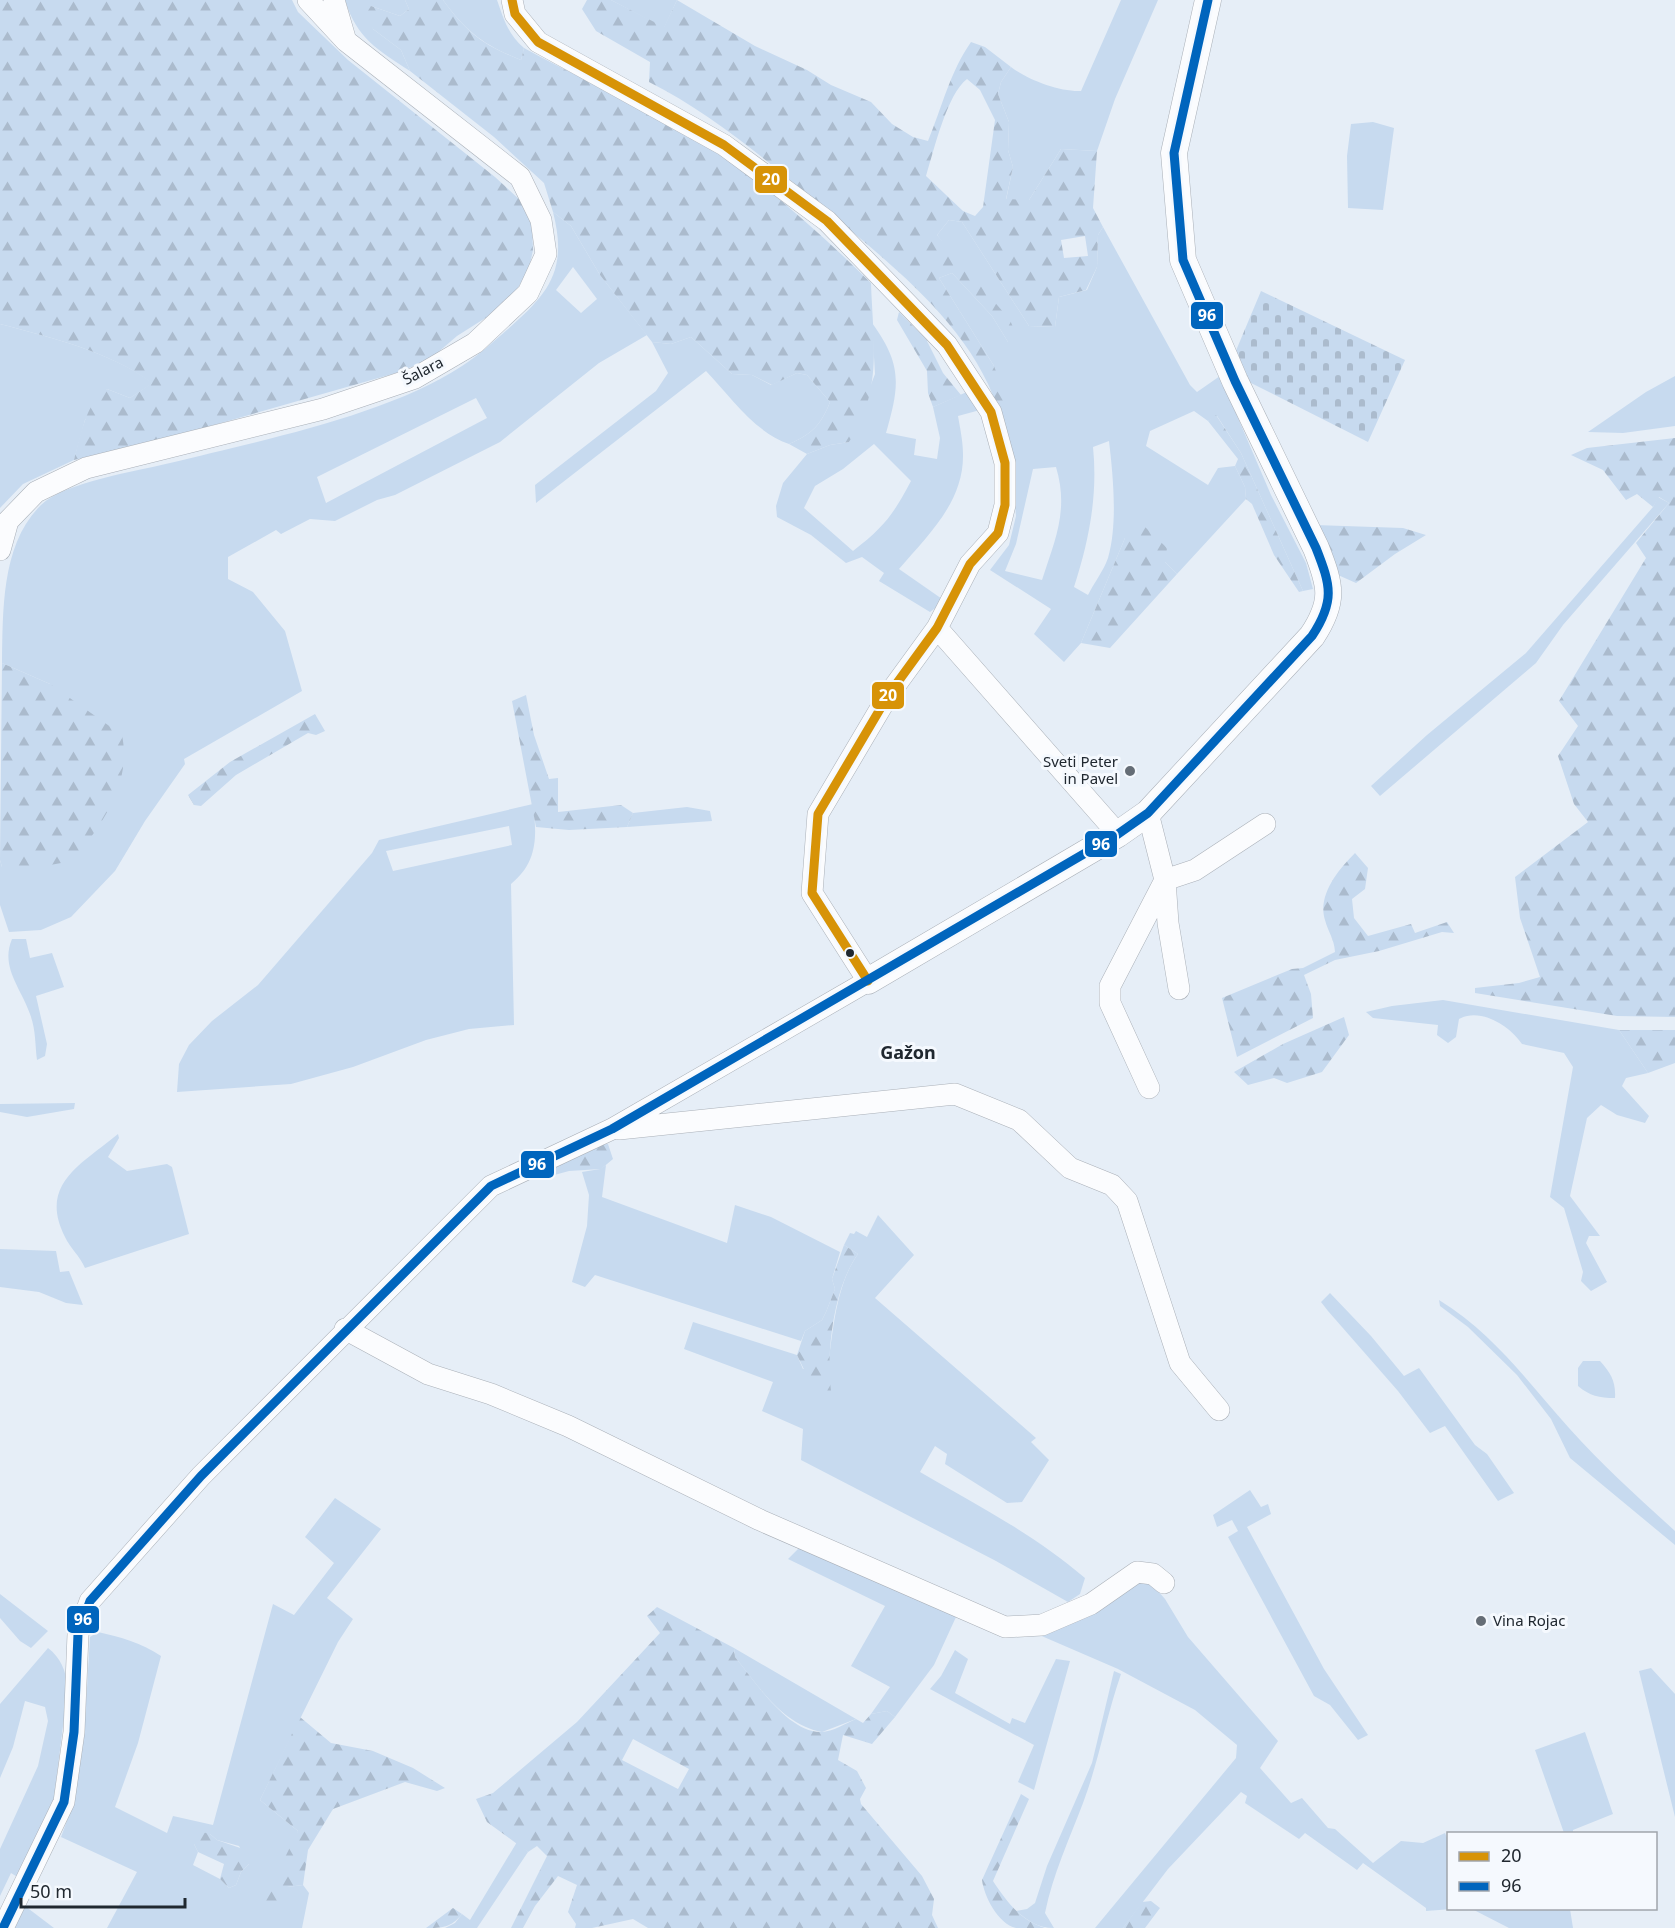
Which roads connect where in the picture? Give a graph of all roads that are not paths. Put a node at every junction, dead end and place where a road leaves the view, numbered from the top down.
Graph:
1 (308, 0) edge
2 (334, 0) edge
3 (512, 0) edge
4 (1208, 0) edge
5 (346, 41) junction
6 (0, 550) edge
7 (937, 628) junction
8 (1148, 813) junction
9 (1265, 824) dead end
10 (1118, 834) junction
11 (1166, 880) junction
12 (868, 981) junction
13 (1179, 989) dead end
14 (1149, 1088) dead end
15 (612, 1129) junction
16 (345, 1329) junction
17 (1219, 1410) dead end
18 (1164, 1582) dead end
19 (3, 1928) edge

1 - 5 street, Šalara
2 - 5 street
3 - 7 street
4 - 8 street
5 - 6 street, Šalara
7 - 10 street
7 - 12 street
8 - 10 street
8 - 11 street
9 - 11 street
10 - 12 street
11 - 13 street
11 - 14 street
12 - 15 street
15 - 16 street
15 - 17 street
16 - 18 street
16 - 19 street

